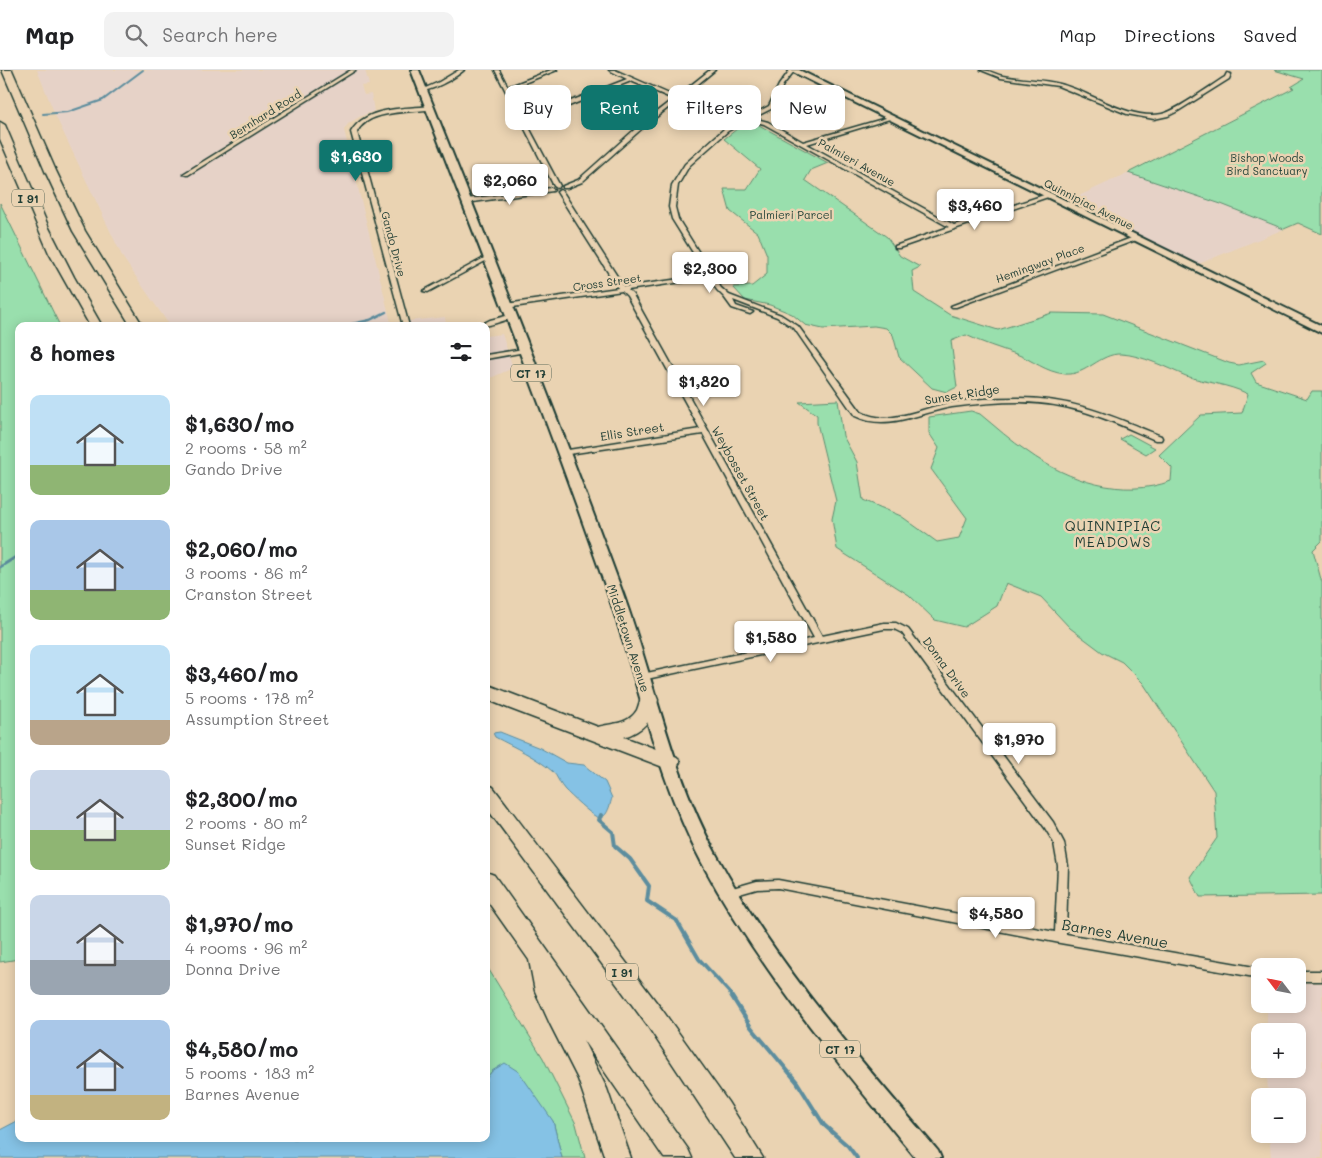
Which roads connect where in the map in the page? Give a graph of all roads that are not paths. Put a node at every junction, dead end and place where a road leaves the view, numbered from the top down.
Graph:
1 (7, 70) edge
2 (354, 70) edge
3 (415, 70) edge
4 (462, 70) edge
5 (496, 70) edge
6 (555, 70) edge
7 (611, 70) edge
8 (713, 70) edge
9 (793, 70) edge
10 (983, 70) edge
11 (1229, 74) dead end
12 (630, 79) junction
13 (516, 85) edge
14 (695, 85) edge
15 (505, 87) edge
16 (423, 90) junction
17 (668, 96) edge
18 (571, 103) edge
19 (668, 107) edge
20 (431, 108) junction
21 (761, 112) edge
22 (892, 118) junction
23 (761, 121) edge
24 (0, 124) edge
25 (528, 130) edge
26 (727, 130) edge
27 (804, 144) junction
28 (186, 174) dead end
29 (561, 188) junction
30 (551, 190) joint
31 (1046, 196) junction
32 (466, 201) junction
33 (953, 227) junction
34 (1134, 239) junction
35 (897, 247) dead end
36 (488, 258) junction
37 (710, 276) junction
38 (622, 289) junction
39 (426, 291) dead end
40 (727, 296) joint
41 (954, 306) dead end
42 (508, 311) junction
43 (94, 322) edge
44 (134, 322) edge
45 (405, 322) edge
46 (490, 322) edge
47 (1322, 330) edge
48 (523, 351) junction
49 (490, 356) edge
50 (705, 431) junction
51 (1158, 438) dead end
52 (562, 453) junction
53 (820, 640) junction
54 (642, 677) junction
55 (490, 692) edge
56 (649, 700) junction
57 (593, 732) junction
58 (670, 762) junction
59 (490, 797) edge
60 (490, 887) edge
61 (730, 894) junction
62 (1060, 938) junction
63 (538, 954) junction
64 (1251, 971) edge
65 (1306, 976) edge
66 (1322, 976) edge
67 (618, 1158) edge
68 (679, 1158) edge
69 (750, 1158) edge
70 (930, 1158) edge

1 - 44 highway, I 91
2 - 28 street, Bernhard Road
3 - 16 main road, Middletown Avenue / CT 17
4 - 16 street
5 - 15 street, Weybosset Street
6 - 13 street
7 - 12 street, Palmieri Avenue
8 - 14 street
9 - 21 street
9 - 22 main road, Quinnipiac Avenue
10 - 11 street
12 - 17 street, Palmieri Avenue
12 - 18 street
16 - 20 main road, Middletown Avenue / CT 17
19 - 29 street
20 - 32 main road, Middletown Avenue / CT 17
20 - 45 street, Gando Drive
22 - 27 street
22 - 31 main road, Quinnipiac Avenue
23 - 27 street, Palmieri Avenue
24 - 43 highway, I 91
25 - 29 street, Weybosset Street
26 - 37 street
27 - 33 street, Palmieri Avenue
29 - 30 street
29 - 38 street, Weybosset Street
30 - 32 street
31 - 33 street
31 - 34 main road, Quinnipiac Avenue
32 - 36 main road, Middletown Avenue / CT 17
33 - 35 street
34 - 41 street, Hemingway Place
34 - 47 main road, Quinnipiac Avenue
36 - 39 street
36 - 42 main road, Middletown Avenue / CT 17
37 - 38 street, Cross Street
37 - 40 street, Sunset Ridge
38 - 42 street, Cross Street
38 - 50 street, Weybosset Street
40 - 51 street, Sunset Ridge
42 - 46 street, Cross Street
42 - 48 main road, Middletown Avenue / CT 17
48 - 49 street
48 - 52 main road, Middletown Avenue / CT 17
50 - 52 street, Ellis Street
50 - 53 street, Weybosset Street
52 - 54 main road, Middletown Avenue / CT 17
53 - 54 street
53 - 62 street, Donna Drive
54 - 56 main road, Middletown Avenue / CT 17
55 - 57 highway
56 - 57 highway
56 - 58 main road, Middletown Avenue / CT 17
57 - 58 highway
58 - 61 main road, Middletown Avenue / CT 17
59 - 69 highway, I 91
60 - 63 highway
61 - 62 street, Barnes Avenue
61 - 70 main road, Middletown Avenue / CT 17
62 - 64 street, Barnes Avenue
63 - 67 highway
63 - 68 highway
65 - 66 street

